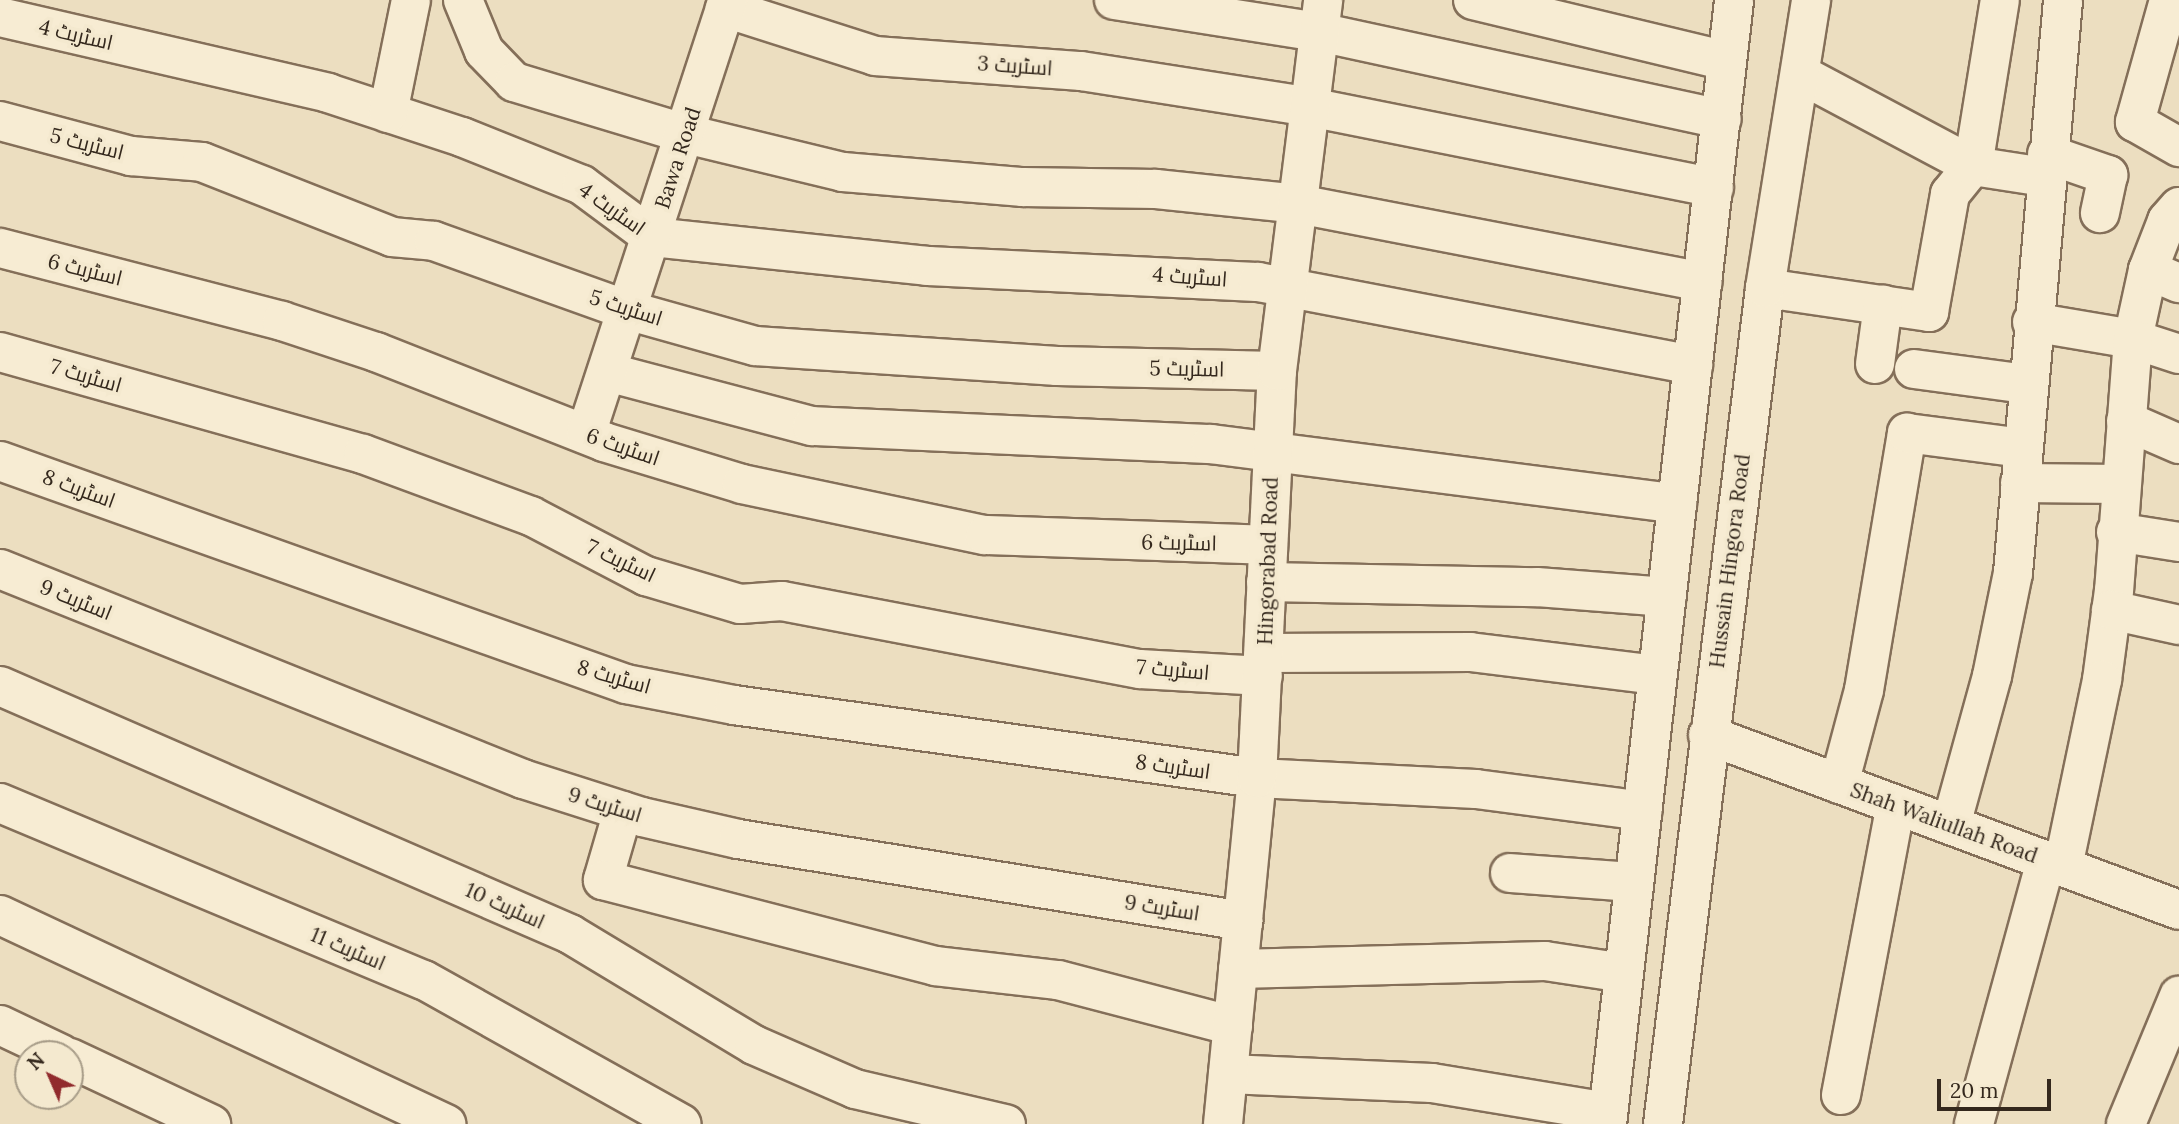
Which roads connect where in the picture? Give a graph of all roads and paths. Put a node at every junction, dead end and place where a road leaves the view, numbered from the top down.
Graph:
1 (411, 0) edge
2 (463, 0) edge
3 (1114, 0) edge
4 (1473, 0) edge
5 (1734, 0) edge
6 (1811, 0) edge
7 (2000, 0) edge
8 (2063, 0) edge
9 (2169, 0) edge
10 (727, 4) edge
11 (1321, 16) edge
12 (0, 17) edge
13 (1727, 61) junction
14 (1800, 74) junction
15 (1310, 107) junction
16 (388, 113) junction
17 (1722, 119) junction
18 (0, 121) edge
19 (686, 134) junction
20 (2179, 147) edge
21 (1973, 166) junction
22 (2045, 166) junction
23 (1714, 188) junction
24 (1298, 204) junction
25 (2179, 207) edge
26 (2100, 213) dead end
27 (652, 237) junction
28 (0, 248) edge
29 (2163, 276) edge
30 (1703, 282) junction
31 (1765, 288) junction
32 (1287, 290) junction
33 (1883, 305) junction
34 (627, 310) junction
35 (2032, 322) junction
36 (2133, 339) junction
37 (0, 352) edge
38 (2179, 354) edge
39 (1875, 364) dead end
40 (1693, 365) junction
41 (1914, 369) dead end
42 (607, 372) junction
43 (1277, 372) junction
44 (2027, 384) junction
45 (2126, 421) junction
46 (586, 435) junction
47 (2179, 444) edge
48 (1272, 453) junction
49 (0, 461) edge
50 (2021, 465) junction
51 (2120, 484) junction
52 (1677, 505) junction
53 (2116, 532) junction
54 (2179, 542) edge
55 (1267, 564) junction
56 (0, 569) edge
57 (1667, 597) junction
58 (2111, 610) junction
59 (2179, 625) edge
60 (1263, 664) junction
61 (1658, 676) junction
62 (0, 686) edge
63 (1708, 735) junction
64 (1257, 778) junction
65 (1839, 784) junction
66 (0, 803) edge
67 (1896, 805) junction
68 (623, 811) junction
69 (1643, 811) junction
70 (1951, 825) junction
71 (2055, 864) junction
72 (1510, 873) dead end
73 (1634, 882) junction
74 (2179, 910) edge
75 (0, 915) edge
76 (1243, 921) junction
77 (1238, 969) junction
78 (1624, 973) junction
79 (2179, 996) edge
80 (0, 1026) edge
81 (1233, 1026) junction
82 (30, 1040) edge
83 (84, 1065) edge
84 (1228, 1074) junction
85 (1841, 1095) dead end
86 (1607, 1118) edge
87 (211, 1124) edge
88 (447, 1124) edge
89 (682, 1124) edge
90 (1006, 1124) edge
91 (1223, 1124) edge
92 (1663, 1124) edge
93 (1974, 1124) edge
94 (2126, 1124) edge

1 - 16 street
2 - 19 street
3 - 11 street
4 - 13 street
5 - 13 street
6 - 14 street, Hussain Hingora Road
7 - 21 street
8 - 22 street
9 - 20 street
10 - 15 street, اسٹریٹ 3
10 - 19 street, Bawa Road
11 - 15 street, Hingorabad Road
11 - 17 street
12 - 16 street, اسٹریٹ 4
13 - 17 street
14 - 21 street
14 - 31 street, Hussain Hingora Road
15 - 23 street, اسٹریٹ 3
15 - 24 street, Hingorabad Road
16 - 27 street, اسٹریٹ 4
17 - 23 street
18 - 34 street, اسٹریٹ 5
19 - 24 street
19 - 27 street, Bawa Road
21 - 22 street
21 - 33 street
22 - 26 street
22 - 35 street
23 - 30 street
24 - 30 street
24 - 32 street, Hingorabad Road
25 - 29 street
27 - 32 street, اسٹریٹ 4
27 - 34 street, Bawa Road
28 - 46 street, اسٹریٹ 6
29 - 36 street
30 - 40 street
31 - 33 street
31 - 63 street, Hussain Hingora Road
32 - 40 street, اسٹریٹ 4
32 - 43 street, Hingorabad Road
33 - 39 street
34 - 42 street, Bawa Road
34 - 43 street, اسٹریٹ 5
35 - 36 street
35 - 44 street
36 - 38 street
36 - 45 street
37 - 60 street, اسٹریٹ 7
40 - 52 street
41 - 44 street
42 - 46 street, Bawa Road
42 - 48 street
43 - 48 street, Hingorabad Road
44 - 50 street
45 - 47 street
45 - 51 street
46 - 55 street, اسٹریٹ 6
48 - 52 street
48 - 55 street, Hingorabad Road
49 - 64 street, اسٹریٹ 8
50 - 51 street
50 - 65 street
50 - 70 street
51 - 53 street
52 - 57 street
53 - 54 street
53 - 58 street
55 - 57 street, اسٹریٹ 6
55 - 60 street, Hingorabad Road
56 - 68 street, اسٹریٹ 9
57 - 61 street
58 - 59 street
58 - 71 street
60 - 61 street, اسٹریٹ 7
60 - 64 street, Hingorabad Road
61 - 69 street
62 - 90 street, اسٹریٹ 10
63 - 65 street, Shah Waliullah Road
63 - 92 street, Hussain Hingora Road
64 - 69 street, اسٹریٹ 8
64 - 76 street, Hingorabad Road
65 - 67 street, Shah Waliullah Road
66 - 89 street, اسٹریٹ 11
67 - 70 street, Shah Waliullah Road
67 - 85 street
68 - 76 street, اسٹریٹ 9
68 - 81 street
69 - 73 street
70 - 71 street, Shah Waliullah Road
71 - 74 street, Shah Waliullah Road
71 - 93 street
72 - 73 street
73 - 78 street
75 - 88 street
76 - 77 street, Hingorabad Road
77 - 78 street
77 - 81 street, Hingorabad Road
78 - 86 street
79 - 94 street
80 - 82 street
81 - 84 street, Hingorabad Road
83 - 87 street
84 - 86 street
84 - 91 street, Hingorabad Road

